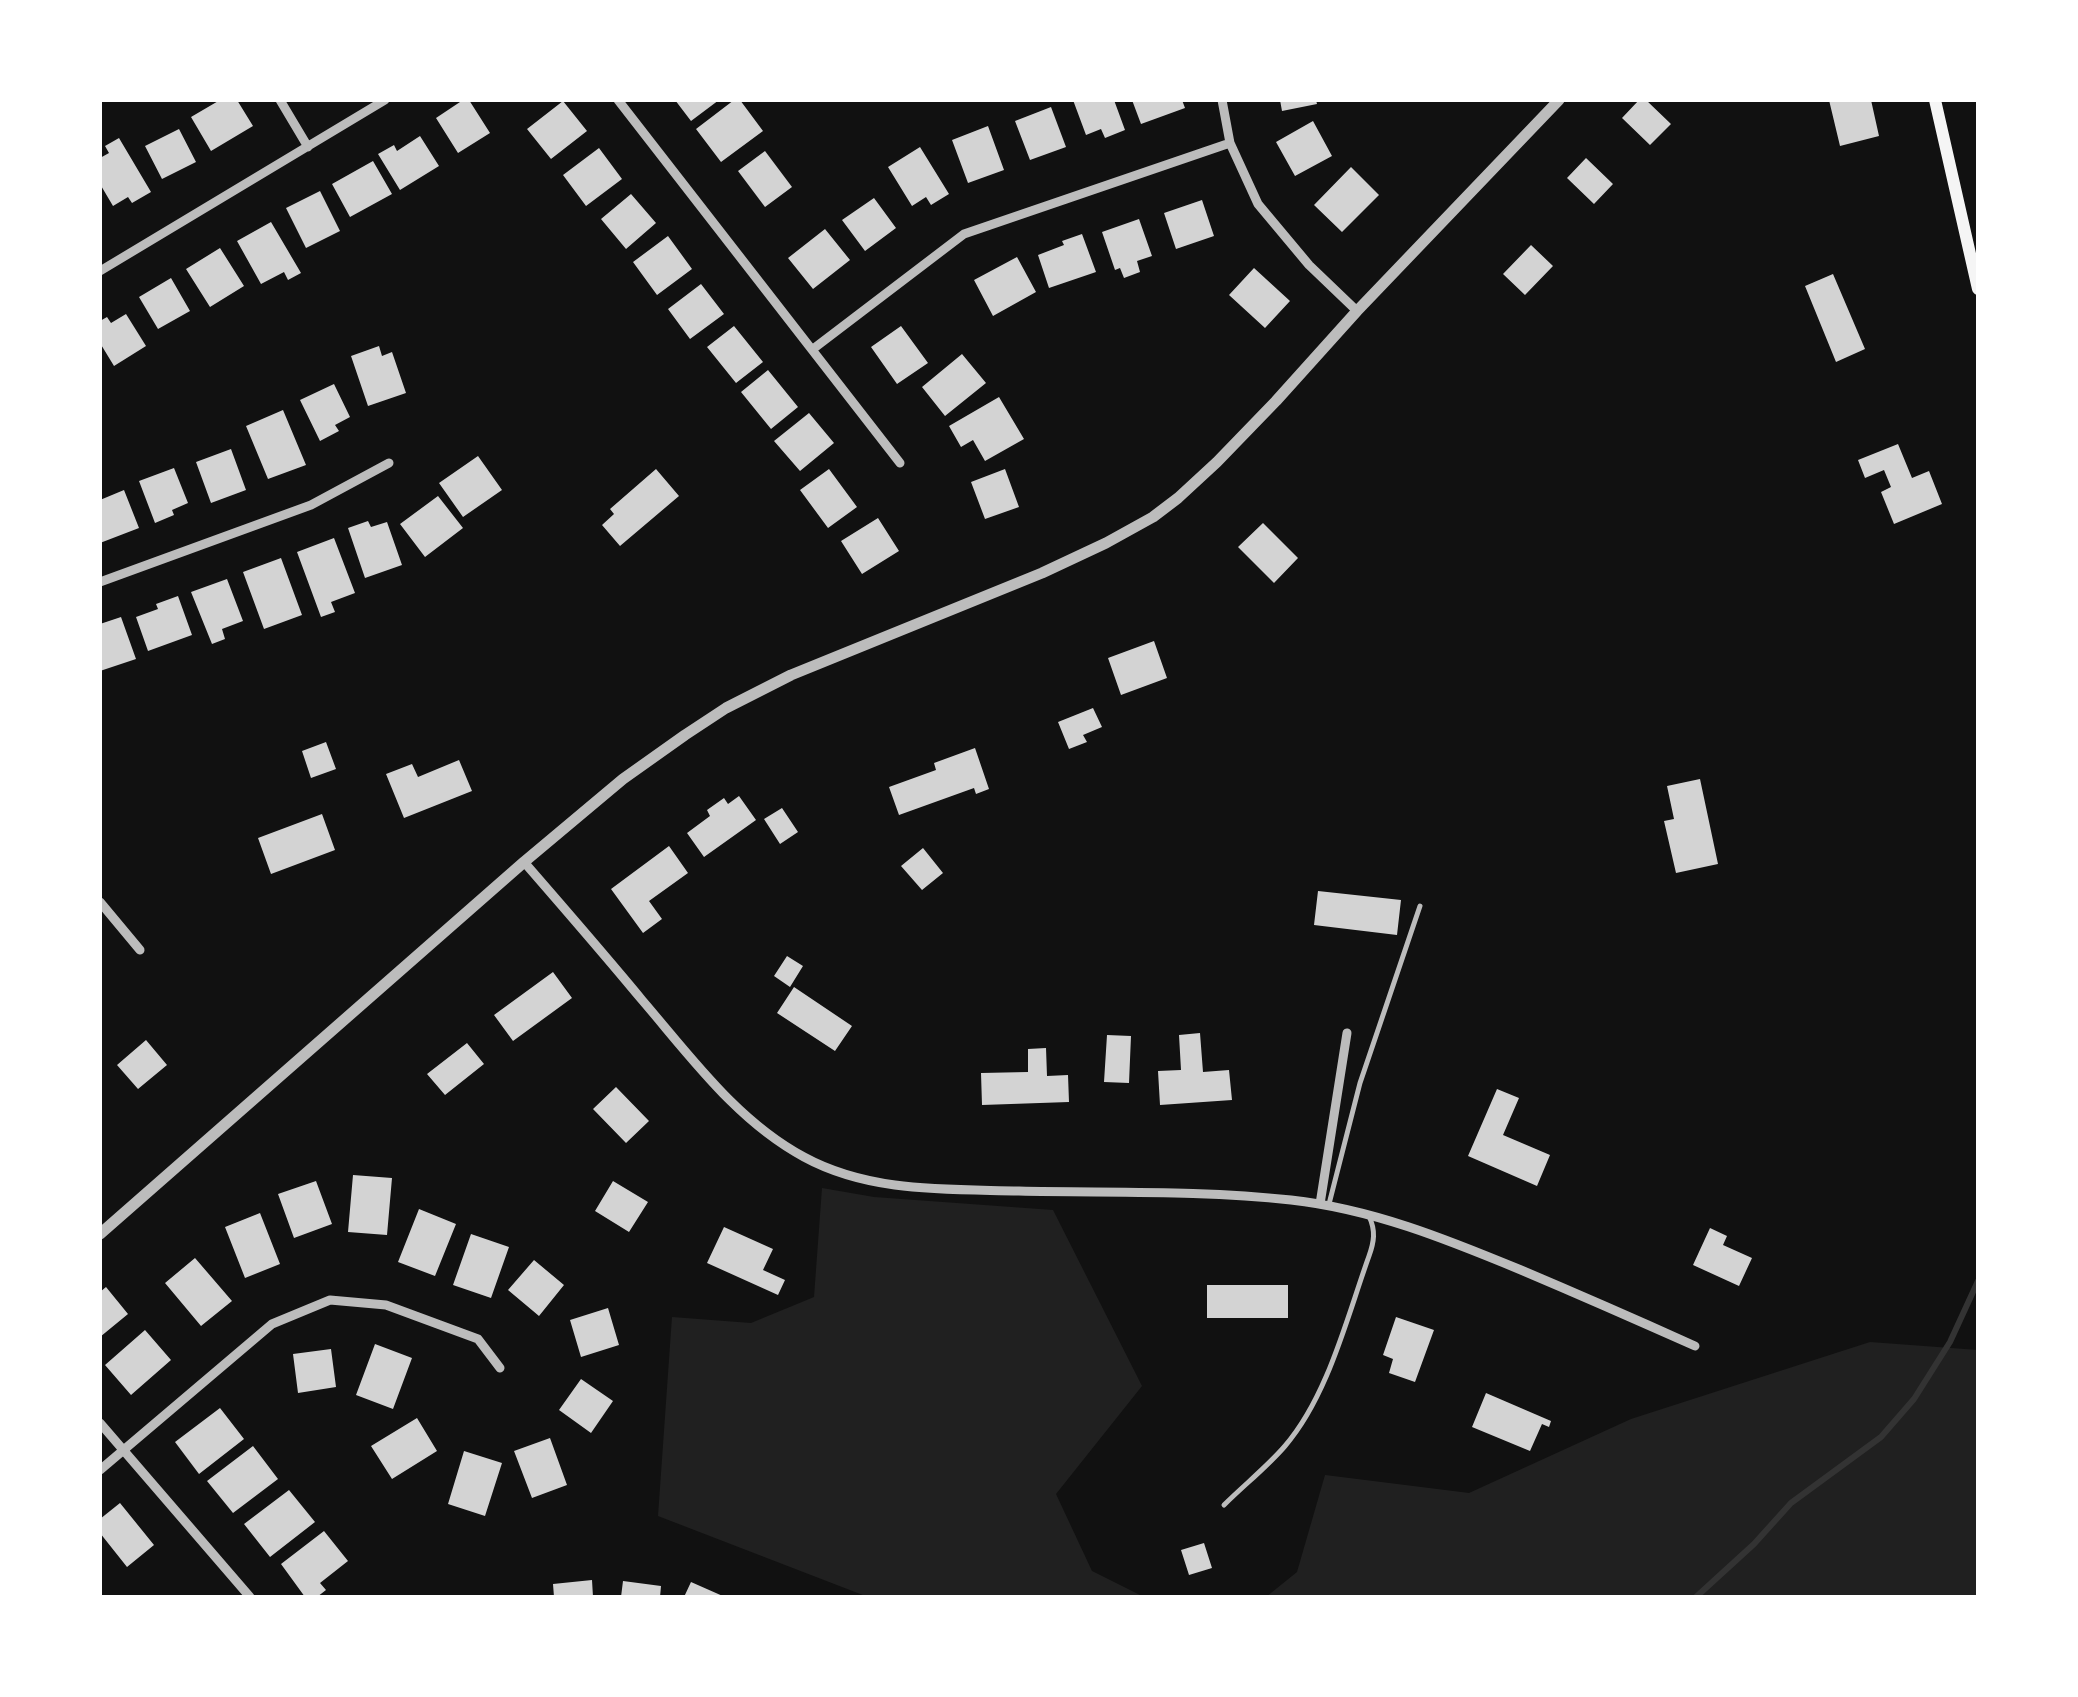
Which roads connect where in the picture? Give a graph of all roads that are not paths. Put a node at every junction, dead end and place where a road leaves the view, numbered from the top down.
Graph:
1 (280, 100) edge
2 (386, 100) edge
3 (618, 100) edge
4 (1222, 100) edge
5 (1558, 100) edge
6 (1935, 100) edge
7 (1230, 143) junction
8 (308, 146) junction
9 (100, 270) edge
10 (1978, 290) edge
11 (1357, 312) junction
12 (813, 349) junction
13 (389, 462) dead end
14 (900, 463) dead end
15 (100, 582) edge
16 (524, 862) junction
17 (100, 902) edge
18 (1420, 906) dead end
19 (140, 950) dead end
20 (1346, 1033) dead end
21 (1325, 1205) junction
22 (1367, 1214) junction
23 (100, 1234) edge
24 (1694, 1346) dead end
25 (500, 1368) dead end
26 (100, 1422) edge
27 (124, 1450) junction
28 (100, 1470) edge
29 (1224, 1505) dead end
30 (250, 1597) edge

1 - 8 street
2 - 8 street
3 - 12 street
4 - 7 street
5 - 11 street
6 - 10 main road
7 - 11 street
7 - 12 street
8 - 9 street
11 - 16 street
12 - 14 street
13 - 15 street
16 - 21 street
16 - 23 street
17 - 19 street
18 - 21 lane
20 - 21 street
21 - 22 street
22 - 24 street
22 - 29 lane
25 - 27 street
26 - 27 street
27 - 28 street
27 - 30 street

